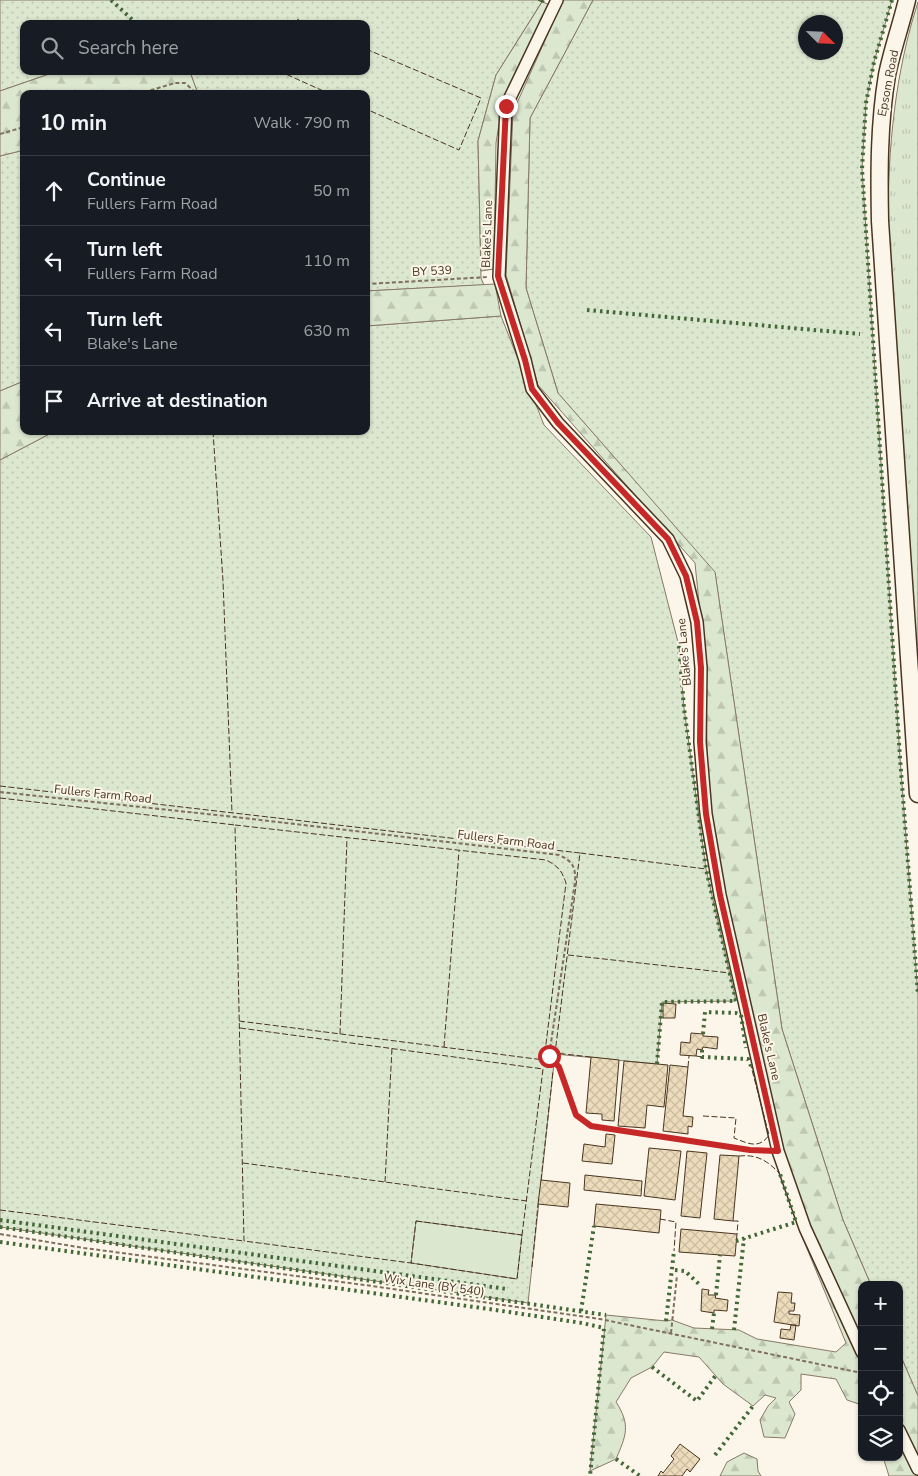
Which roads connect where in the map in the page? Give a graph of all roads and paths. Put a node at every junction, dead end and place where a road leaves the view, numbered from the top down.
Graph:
1 (557, 0) edge
2 (907, 0) edge
3 (151, 90) edge
4 (192, 90) edge
5 (20, 128) edge
6 (0, 134) edge
7 (498, 276) junction
8 (370, 284) edge
9 (0, 792) edge
10 (918, 794) edge
11 (778, 1151) junction
12 (0, 1234) edge
13 (677, 1275) dead end
14 (671, 1334) junction
15 (858, 1343) edge
16 (858, 1372) edge
17 (903, 1438) edge
18 (918, 1469) edge

1 - 7 street, Blake's Lane
2 - 10 main road, Epsom Road
3 - 4 path
5 - 6 path
7 - 8 path, BY 539
7 - 11 street, Blake's Lane
9 - 11 path, Fullers Farm Road
11 - 15 street, Blake's Lane
12 - 14 path, Wix Lane (BY 540)
13 - 14 path
14 - 16 path, Wix Lane (BY 540)
17 - 18 street

